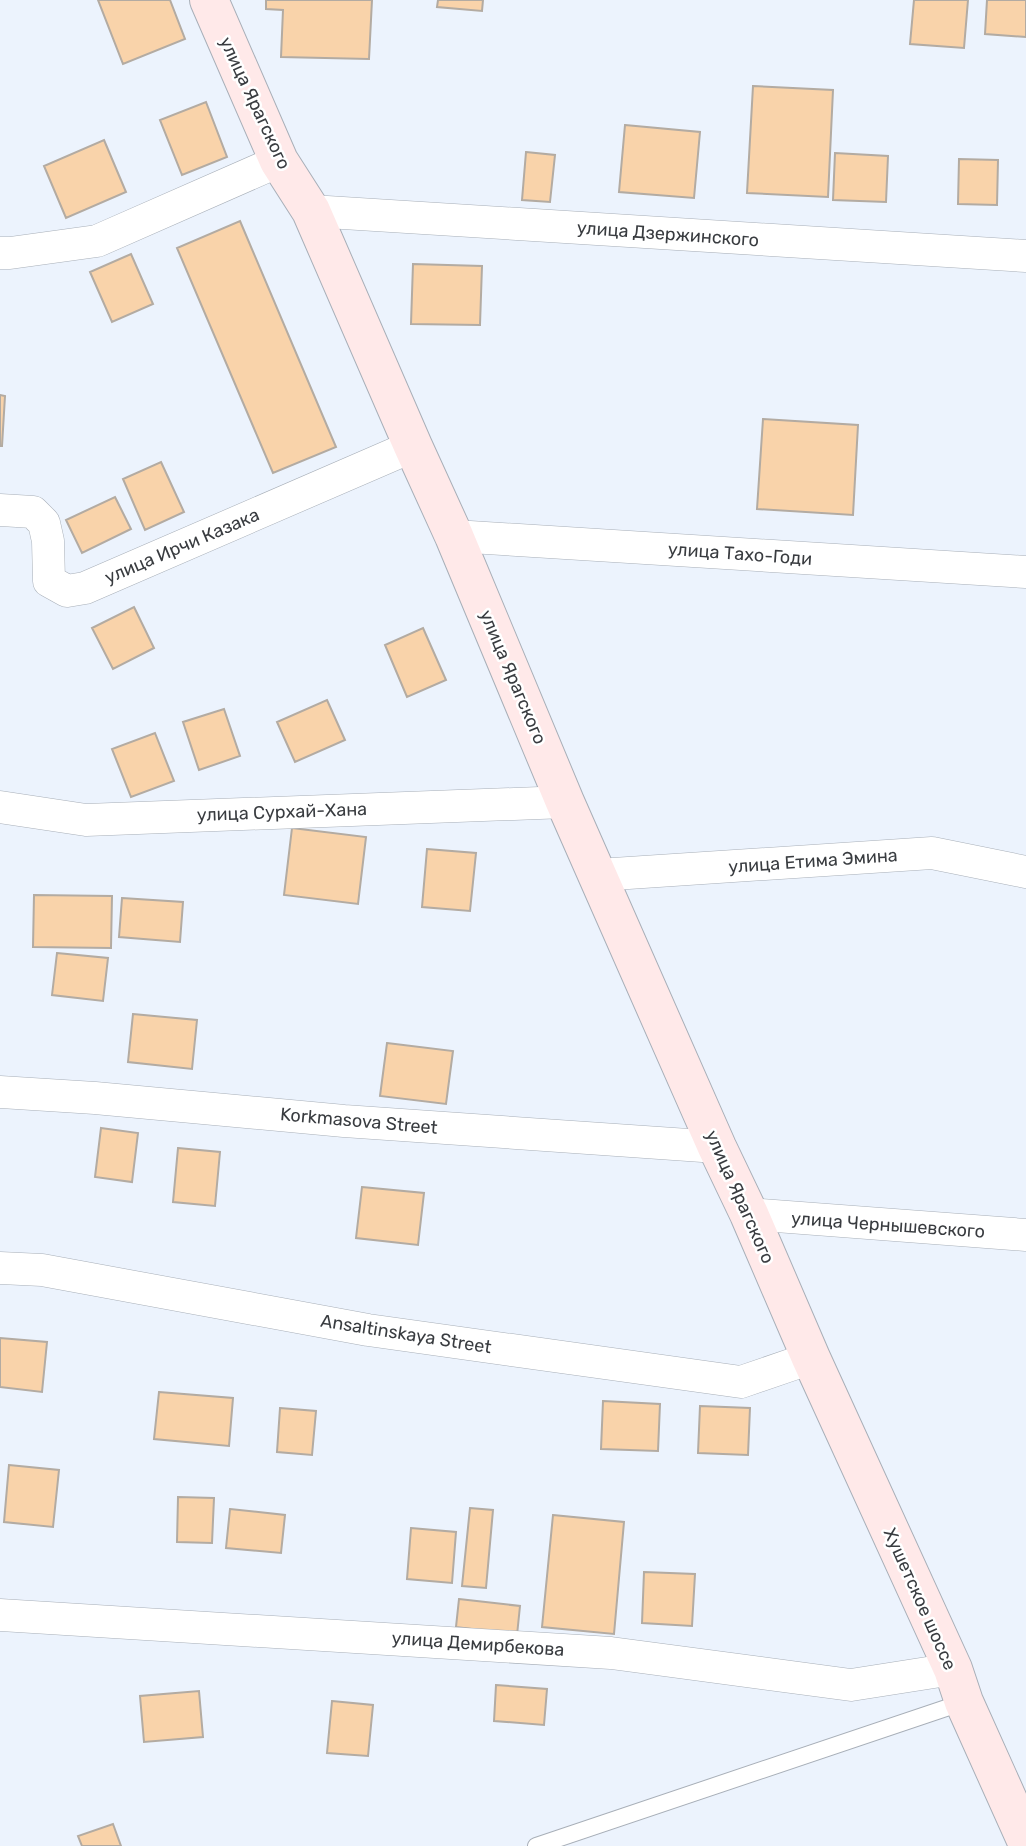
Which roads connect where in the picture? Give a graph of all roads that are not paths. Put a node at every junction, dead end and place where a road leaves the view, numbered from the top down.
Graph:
1 (208, 0) edge
2 (279, 161) junction
3 (311, 211) junction
4 (0, 253) edge
5 (1026, 256) edge
6 (413, 446) junction
7 (0, 510) edge
8 (454, 536) junction
9 (1026, 572) edge
10 (565, 802) junction
11 (0, 807) edge
12 (1026, 873) edge
13 (598, 875) junction
14 (0, 1092) edge
15 (717, 1147) junction
16 (749, 1214) junction
17 (1026, 1235) edge
18 (0, 1268) edge
19 (811, 1359) junction
20 (0, 1615) edge
21 (958, 1685) junction
22 (1026, 1840) edge
23 (536, 1846) edge

1 - 2 main road, улица Ярагского
2 - 3 main road, улица Ярагского
2 - 4 street
3 - 5 street, улица Дзержинского
3 - 6 main road, улица Ярагского
6 - 7 street, улица Ирчи Казака
6 - 8 main road, улица Ярагского
8 - 9 street, улица Тахо-Годи
8 - 10 main road, улица Ярагского
10 - 11 street, улица Сурхай-Хана
10 - 13 main road, улица Ярагского
12 - 13 street, улица Етима Эмина
13 - 15 main road, улица Ярагского
14 - 15 street, Korkmasova Street
15 - 16 main road, улица Ярагского
16 - 17 street, улица Чернышевского
16 - 19 main road, улица Ярагского
18 - 19 street, Ansaltinskaya Street
19 - 21 main road, Хушетское шоссе
20 - 21 street, улица Демирбекова
21 - 22 main road, Хушетское шоссе
21 - 23 lane

